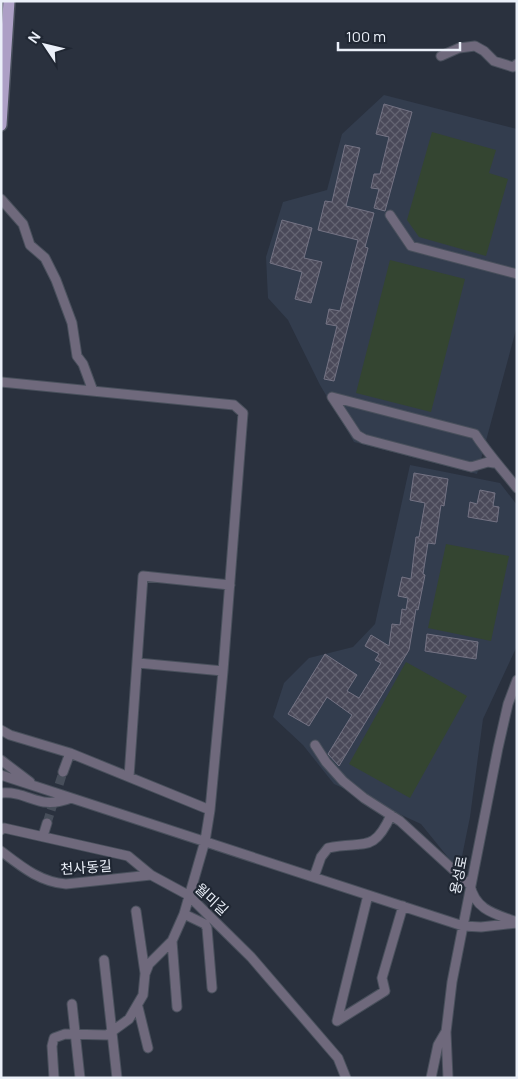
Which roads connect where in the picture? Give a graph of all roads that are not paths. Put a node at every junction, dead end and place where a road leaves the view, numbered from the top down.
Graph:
1 (9, 1) edge
2 (440, 56) dead end
3 (517, 64) edge
4 (3, 86) edge
5 (1, 125) edge
6 (1, 199) edge
7 (390, 215) dead end
8 (517, 274) edge
9 (1, 382) edge
10 (94, 391) junction
11 (494, 463) junction
12 (517, 488) edge
13 (230, 585) junction
14 (138, 663) junction
15 (223, 671) junction
16 (517, 680) edge
17 (1, 730) edge
18 (315, 745) dead end
19 (70, 753) junction
20 (1, 760) edge
21 (63, 772) tunnel mouth
22 (1, 775) edge
23 (129, 777) junction
24 (39, 787) junction
25 (1, 793) edge
26 (71, 798) junction
27 (210, 810) junction
28 (391, 815) junction
29 (47, 824) tunnel mouth
30 (1, 830) edge
31 (43, 836) junction
32 (205, 841) junction
33 (1, 852) edge
34 (151, 875) junction
35 (314, 877) junction
36 (470, 884) junction
37 (188, 895) junction
38 (368, 895) junction
39 (403, 906) junction
40 (136, 911) dead end
41 (184, 914) junction
42 (517, 922) edge
43 (463, 926) junction
44 (172, 940) junction
45 (104, 960) dead end
46 (145, 974) junction
47 (212, 988) dead end
48 (72, 1004) dead end
49 (138, 1007) junction
50 (177, 1007) dead end
51 (112, 1031) junction
52 (446, 1032) junction
53 (74, 1035) junction
54 (148, 1048) dead end
55 (54, 1078) edge
56 (80, 1078) edge
57 (117, 1078) edge
58 (346, 1078) edge
59 (431, 1078) edge
60 (448, 1078) edge

1 - 4 main road
2 - 3 street
4 - 5 main road
6 - 10 street
7 - 8 street
9 - 10 street
10 - 13 street
11 - 11 street
11 - 12 street
13 - 14 street
13 - 15 street
14 - 15 street
14 - 23 street
15 - 27 street
16 - 36 street, 용성로
17 - 19 street
18 - 28 street
19 - 21 street
19 - 23 street
20 - 24 street
22 - 24 street
23 - 27 street
24 - 26 street
25 - 26 street
26 - 32 street
27 - 32 street
28 - 35 street
28 - 36 street
29 - 31 street
30 - 31 street, 월미길
31 - 34 street, 월미길
32 - 35 street
32 - 37 street
33 - 34 street, 천사동길
34 - 37 street, 월미길
35 - 38 street
36 - 42 street
36 - 43 street, 용성로
37 - 41 street
37 - 58 street, 월미길
38 - 39 street
38 - 39 street
39 - 43 street
40 - 46 street
41 - 44 street
41 - 47 street
42 - 43 street
43 - 52 street, 용성로
44 - 46 street
44 - 50 street
45 - 51 street
46 - 49 street
48 - 53 street
49 - 51 street
49 - 54 street
51 - 53 street
51 - 57 street
52 - 59 street
52 - 60 street, 용성로
53 - 55 street
53 - 56 street

